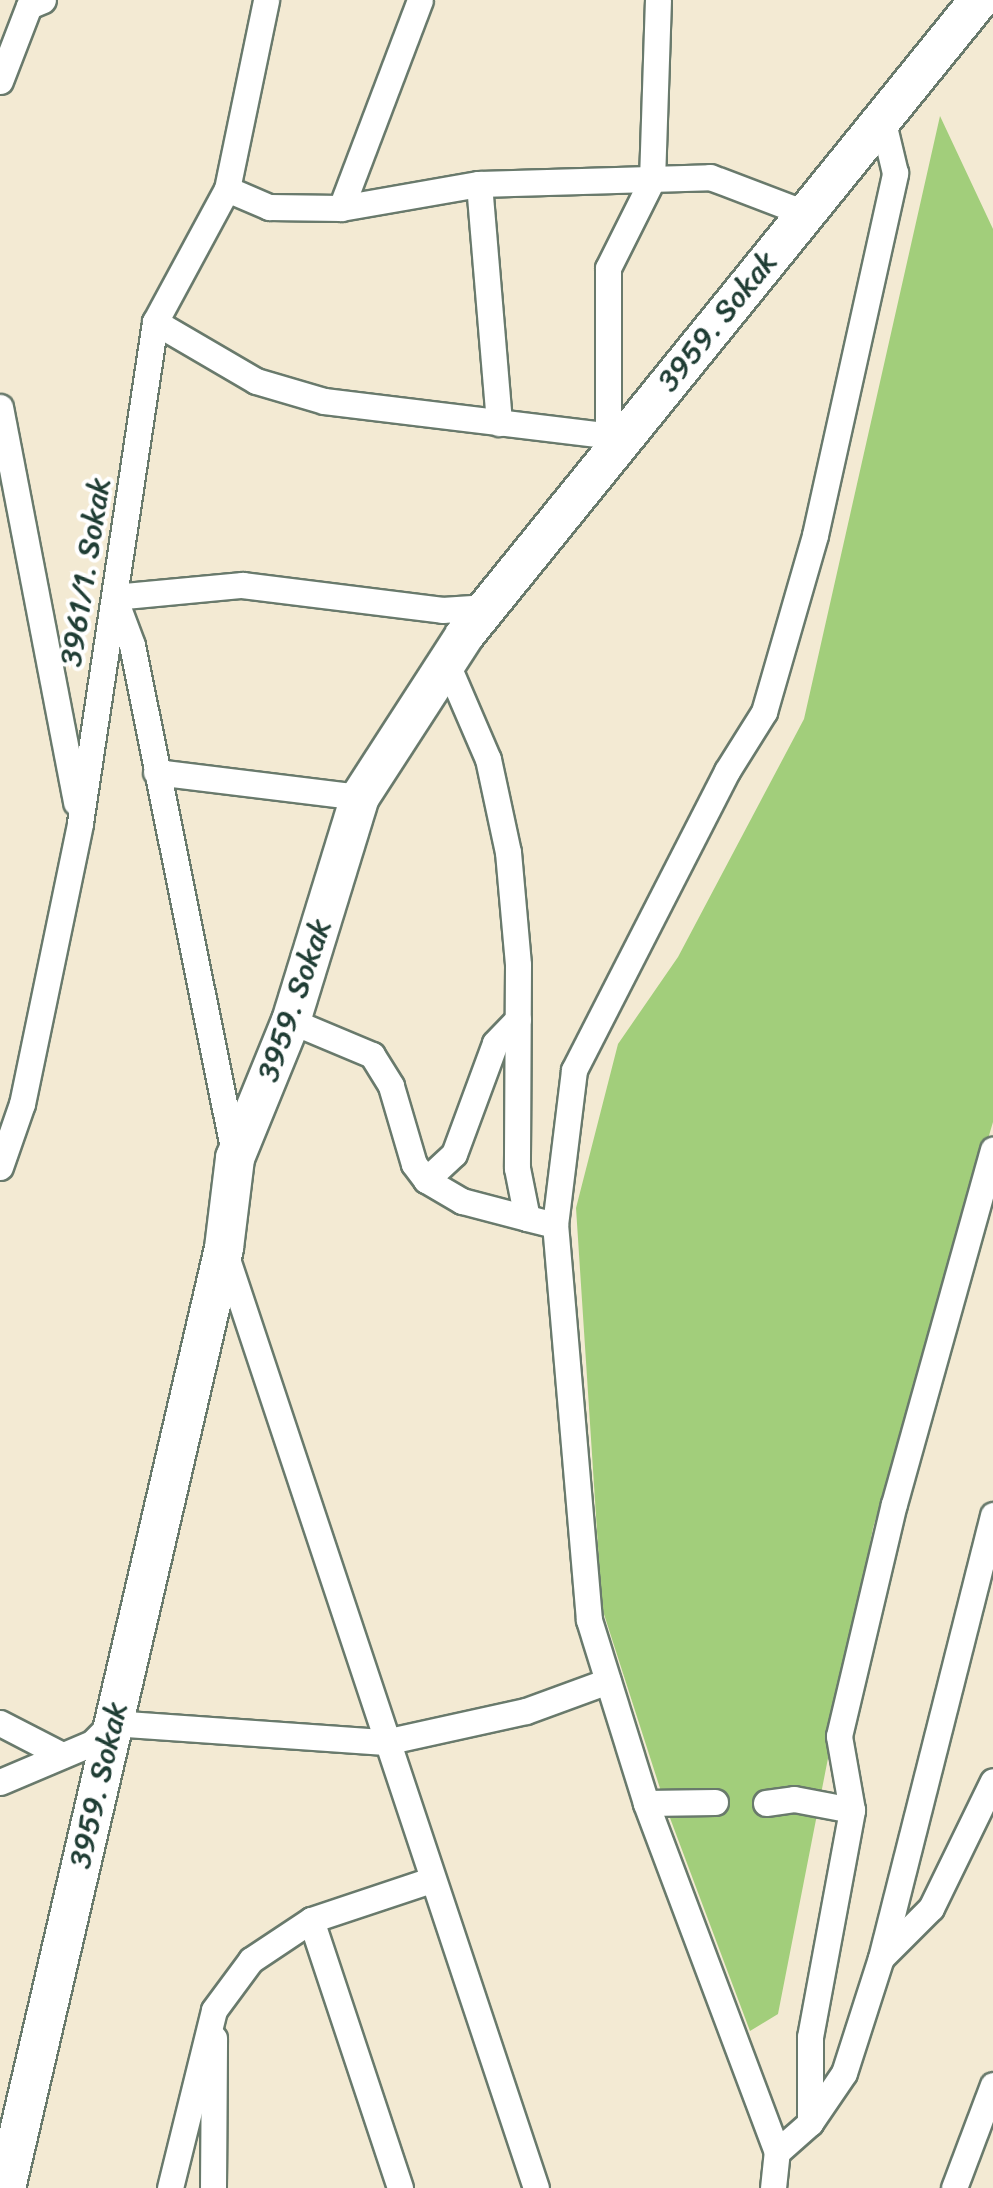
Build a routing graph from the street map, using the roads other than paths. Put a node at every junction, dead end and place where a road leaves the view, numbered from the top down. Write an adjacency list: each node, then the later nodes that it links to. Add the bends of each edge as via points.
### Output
1 (43, 0): 6 (street, via 29,6)
2 (266, 0): 10 (street, 3961/1. Sokak)
3 (420, 0): 11 (street)
4 (658, 0): 8 (street)
5 (978, 0): 7 (street, 3959. Sokak)
6 (0, 81)
7 (882, 118): 12 (street, 3959. Sokak); 30 (street, via 895,174 815,535 764,712 727,771 574,1070)
8 (652, 180): 9 (street); 12 (street, via 710,177); 16 (street, via 608,268)
9 (479, 184): 11 (street); 15 (street)
10 (227, 189): 11 (street, via 269,207); 13 (street, 3961/1. Sokak)
11 (341, 208)
12 (805, 213): 16 (street, 3959. Sokak)
13 (156, 322): 15 (street, via 256,381 324,402); 17 (street, 3961/1. Sokak)
14 (0, 407): 22 (street)
15 (499, 424): 16 (street)
16 (615, 437): 18 (street, 3959. Sokak)
17 (114, 597): 18 (street, via 242,585 442,610); 20 (street, via 132,644); 22 (street, 3961/1. Sokak)
18 (487, 608): 19 (street, 3959. Sokak)
19 (446, 664): 21 (street, 3959. Sokak); 23 (street, via 488,759 508,852)
20 (156, 772): 21 (street); 26 (street)
21 (360, 797): 24 (street, 3959. Sokak)
22 (80, 823): 27 (street, 3961/1. Sokak, via 22,1104)
23 (518, 1019): 28 (street, via 495,1044 454,1154); 29 (street, via 517,1168)
24 (291, 1021): 26 (street, 3959. Sokak); 28 (street, via 372,1054)
25 (993, 1150): 43 (street, via 894,1504 838,1736)
26 (235, 1158): 31 (street, 3959. Sokak)
27 (0, 1167)
28 (426, 1180): 29 (street, via 462,1200)
29 (527, 1218): 30 (street)
30 (555, 1225): 33 (street, via 590,1620)
31 (224, 1248): 35 (street, 3959. Sokak); 36 (street)
32 (993, 1514): 46 (street)
33 (608, 1681): 36 (street, via 526,1712); 41 (street)
34 (0, 1723): 37 (street)
35 (112, 1723): 36 (street); 37 (street, via 92,1742); 51 (street, 3959. Sokak)
36 (385, 1742): 44 (street)
37 (62, 1755): 38 (street)
38 (0, 1782)
39 (993, 1782): 46 (street, via 931,1908)
40 (715, 1802): 41 (street)
41 (646, 1803): 50 (street)
42 (766, 1803): 43 (street, via 794,1799)
43 (852, 1810): 49 (street, via 810,2037)
44 (431, 1880): 45 (street); 55 (street)
45 (311, 1920): 47 (street, via 251,1960); 54 (street)
46 (881, 1958): 49 (street, via 844,2073)
47 (214, 2010): 52 (street); 53 (street)
48 (993, 2084): 57 (street)
49 (810, 2122): 50 (street)
50 (776, 2152): 56 (street)
51 (6, 2188)
52 (170, 2188)
53 (214, 2188)
54 (400, 2188)
55 (536, 2188)
56 (773, 2188)
57 (954, 2188)

